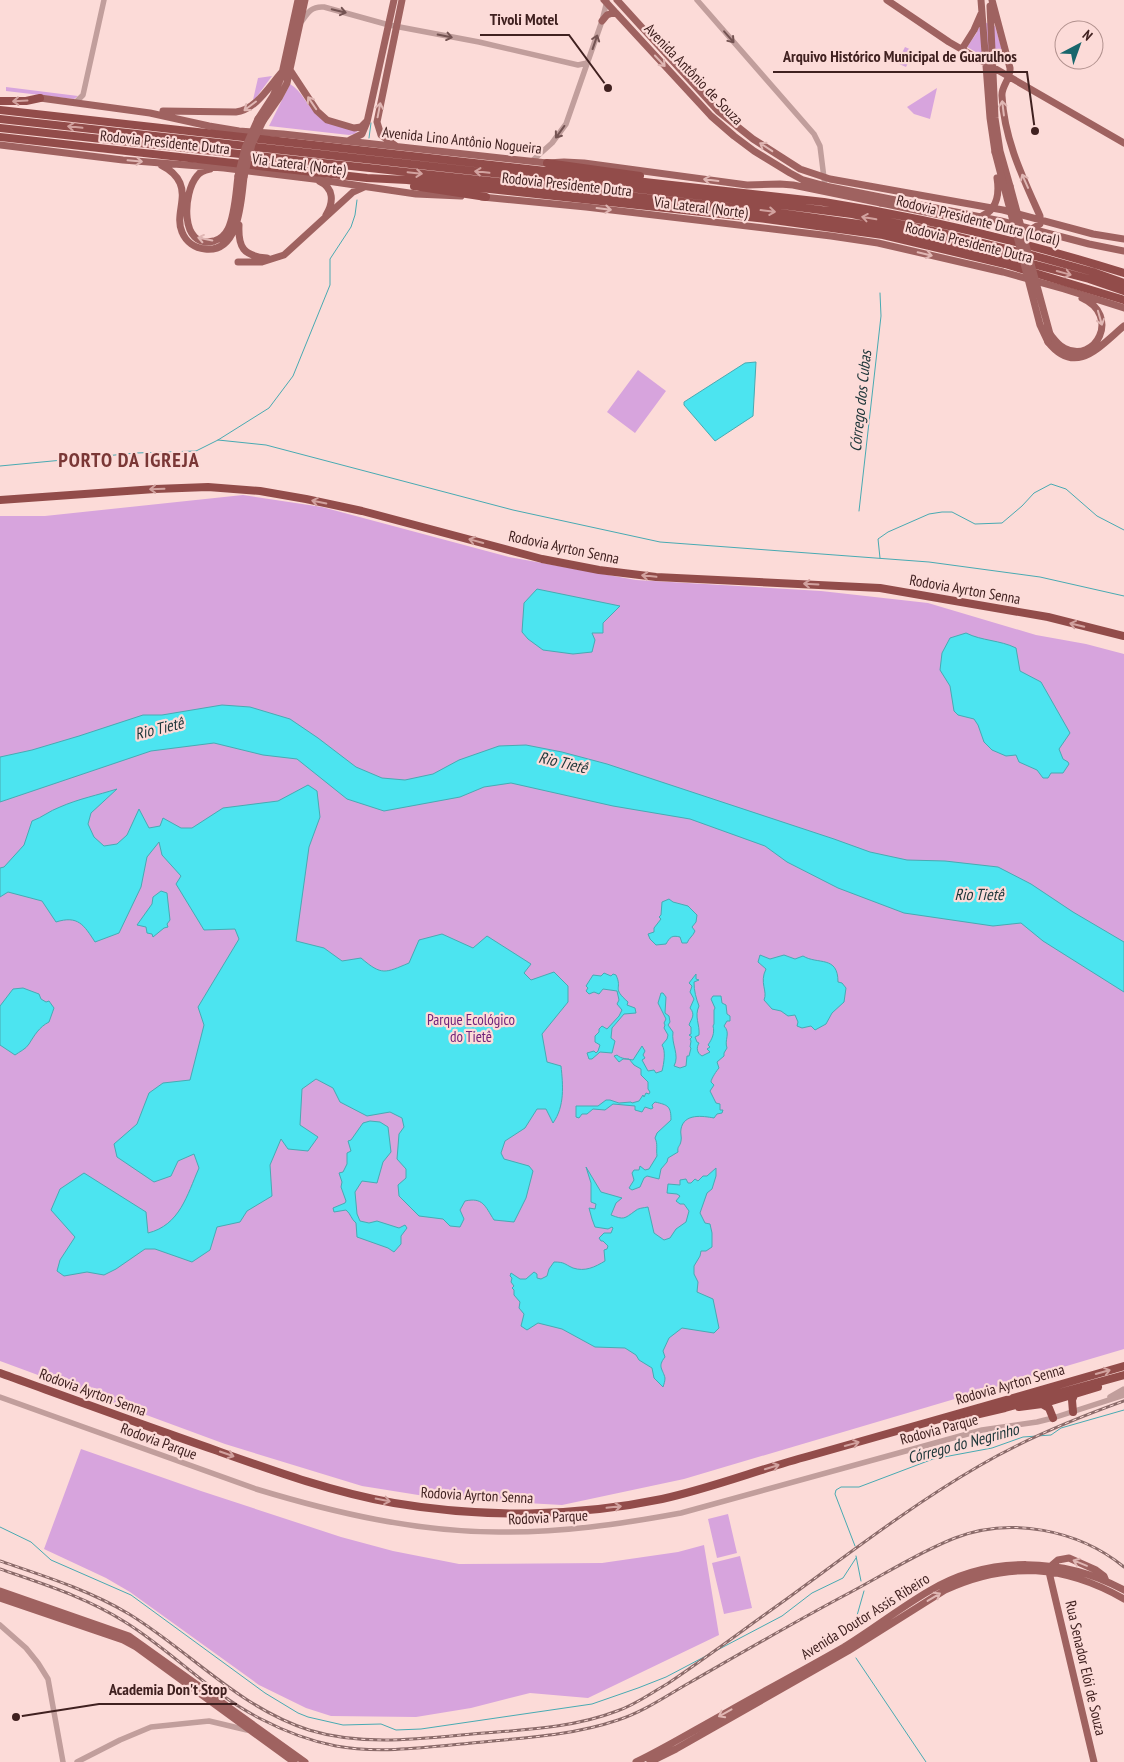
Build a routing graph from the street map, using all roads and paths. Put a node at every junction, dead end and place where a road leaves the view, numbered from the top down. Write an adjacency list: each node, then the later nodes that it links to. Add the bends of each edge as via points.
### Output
1 (104, 0): 28 (street)
2 (298, 0): 23 (main road)
3 (305, 0): 15 (main road)
4 (394, 0): 16 (main road)
5 (402, 0): 17 (main road)
6 (617, 0): 56 (main road, Avenida Antônio de Souza, one-way to 6, via 789,162 718,111)
7 (697, 0): 56 (street, one-way to 56, via 814,134 820,146)
8 (888, 0): 18 (main road)
9 (981, 0): 12 (main road)
10 (991, 0): 22 (main road); 25 (main road)
11 (606, 1): 13 (main road, Avenida Antônio de Souza); 14 (street)
12 (982, 11): 18 (main road); 20 (main road)
13 (616, 12): 14 (main road); 59 (main road, Avenida Antônio de Souza, one-way to 59, via 711,116 734,136 790,173)
14 (602, 21): 19 (street, one-way to 14)
15 (299, 25): 16 (street, one-way to 16, via 311,9 320,7); 23 (main road)
16 (389, 25): 17 (street); 26 (main road)
17 (397, 26): 21 (street, one-way to 21); 27 (main road)
18 (962, 49): 20 (main road)
19 (588, 63): 21 (street); 24 (street)
20 (986, 63): 22 (main road); 35 (main road)
21 (578, 65): 24 (street)
22 (994, 67): 25 (main road); 35 (main road)
23 (286, 70): 34 (main road, one-way to 34, via 252,106 243,111); 37 (main road, one-way to 23, via 354,128 328,120); 53 (main road, bridge, via 282,92 261,120)
24 (584, 72): 49 (street, one-way to 49, via 570,115 560,133)
25 (1010, 77): 43 (main road); 64 (main road, one-way to 25, via 1014,155 1005,120 1002,94)
26 (375, 84): 27 (main road); 37 (main road)
27 (384, 85): 46 (main road, one-way to 27, via 383,138 377,127)
28 (83, 95): 31 (street); 32 (street)
29 (40, 98): 30 (highway, one-way to 30); 31 (main road, Avenida Lino Antônio Nogueira)
30 (0, 101)
31 (76, 102): 32 (main road, Avenida Lino Antônio Nogueira)
32 (86, 104): 34 (main road, Avenida Lino Antônio Nogueira)
33 (0, 110): 39 (highway, Rodovia Presidente Dutra)
34 (150, 112): 40 (main road, Avenida Lino Antônio Nogueira)
35 (993, 118): 47 (main road); 73 (main road, one-way to 35, bridge, via 1094,305 1102,319 1097,341 1077,351 1063,347 1050,334)
36 (0, 119): 72 (highway, Rodovia Presidente Dutra, one-way to 36, via 1002,248 852,214)
37 (367, 122): 42 (main road, via 362,134)
38 (0, 128): 44 (highway, Rodovia Presidente Dutra)
39 (178, 130): 40 (highway); 58 (highway, Rodovia Presidente Dutra)
40 (239, 131): 42 (main road, Avenida Lino Antônio Nogueira)
41 (0, 135): 44 (highway, via 136,146); 55 (highway, Rodovia Presidente Dutra)
42 (346, 141): 46 (main road, Avenida Lino Antônio Nogueira)
43 (1124, 143)
44 (154, 144): 48 (highway, Rodovia Presidente Dutra)
45 (0, 145): 50 (main road, Via Lateral (Norte), one-way to 50)
46 (399, 147): 49 (main road, Avenida Lino Antônio Nogueira)
47 (995, 152): 51 (main road, Avenida Lino Antônio Nogueira, one-way to 51, bridge, via 999,194 993,208 982,217 965,220 793,185 747,185 584,163); 77 (main road, bridge, via 1040,325 1048,342 1054,350 1066,356 1083,357 1098,350)
48 (264, 156): 57 (highway); 74 (highway, Rodovia Presidente Dutra, one-way to 74, via 766,211 880,227 1090,279)
49 (532, 161): 51 (main road, Avenida Lino Antônio Nogueira)
50 (156, 163): 52 (main road, Via Lateral (Norte)); 63 (main road, via 173,173 181,184 181,230 193,246 211,249 224,245 233,234)
51 (547, 163): 58 (highway, via 647,177)
52 (224, 168): 53 (main road, one-way to 52, via 231,222 225,234 212,241 198,239 191,232 187,219 192,184 200,172); 54 (main road, Via Lateral (Norte))
53 (241, 176): 63 (main road)
54 (314, 178): 60 (main road, Via Lateral (Norte)); 65 (main road, via 323,182 331,193 331,206)
55 (367, 178): 57 (highway, Rodovia Presidente Dutra); 61 (highway)
56 (824, 178): 59 (street); 64 (main road, Avenida Antônio de Souza)
57 (406, 180): 75 (highway, Rodovia Presidente Dutra, via 883,235 1004,264)
58 (655, 183): 62 (highway, Rodovia Presidente Dutra)
59 (825, 186): 66 (main road, Avenida Antônio de Souza)
60 (377, 187): 61 (main road, Via Lateral (Norte), via 416,194); 65 (main road, via 358,188)
61 (486, 197): 73 (main road, Via Lateral (Norte), one-way to 73, via 832,236 886,245)
62 (824, 202): 71 (highway, Rodovia Presidente Dutra (Local), via 957,227 1033,245)
63 (239, 213): 69 (main road, via 239,240)
64 (1041, 220): 66 (main road, via 1038,227); 67 (main road, Avenida Antônio de Souza)
65 (322, 221): 70 (main road, via 284,255)
66 (1032, 229): 68 (main road, Avenida Antônio de Souza)
67 (1124, 239)
68 (1124, 251)
69 (246, 252): 70 (main road); 70 (main road, via 238,262)
70 (274, 259)
71 (1124, 273)
72 (1124, 283)
73 (1064, 289): 76 (main road, Via Lateral (Norte))
74 (1124, 291)
75 (1124, 300)
76 (1124, 308)
77 (1124, 326)
78 (0, 500): 79 (highway, Rodovia Ayrton Senna, one-way to 78, via 1048,617 880,588 598,570 362,511 260,491 154,489)
79 (1124, 636)
80 (1124, 1366): 93 (highway, Rodovia Ayrton Senna, one-way to 80)
81 (0, 1373): 93 (highway, Rodovia Ayrton Senna, one-way to 93, via 297,1479 348,1494 450,1510 563,1511 628,1505 706,1488)
82 (1124, 1375): 90 (highway, Rodovia Ayrton Senna)
83 (1124, 1380): 85 (highway)
84 (1124, 1389): 88 (street, Rodovia Parque)
85 (1076, 1394): 89 (highway); 91 (highway, via 1072,1400)
86 (1124, 1395): 88 (street, Rodovia Parque)
87 (0, 1397): 92 (street, Rodovia Parque, via 294,1500 387,1521 499,1532 574,1529 681,1513 982,1430)
88 (1102, 1402): 91 (street, Rodovia Parque)
89 (1042, 1404): 90 (highway); 92 (highway, via 1049,1408)
90 (1005, 1408): 93 (highway, Rodovia Ayrton Senna)
91 (1073, 1412): 92 (street, Rodovia Parque)
92 (1053, 1418)
93 (904, 1430)
94 (1052, 1572): 95 (main road, Avenida Doutor Assis Ribeiro); 95 (main road, one-way to 94, via 1102,1573 1069,1558 1058,1560); 96 (main road, Avenida Doutor Assis Ribeiro); 107 (main road, Avenida Doutor Assis Ribeiro, one-way to 107, via 1017,1564 998,1566 964,1574 941,1584 838,1650); 108 (main road, Avenida Doutor Assis Ribeiro, one-way to 94, via 848,1651 945,1590 999,1572); 109 (main road, Rua Senador Elói de Souza, via 1064,1638)
95 (1106, 1581): 96 (main road); 97 (main road, Avenida Doutor Assis Ribeiro)
96 (1097, 1585): 100 (main road, Avenida Doutor Assis Ribeiro)
97 (1124, 1590)
98 (0, 1591): 106 (main road, via 129,1636)
99 (0, 1598): 102 (main road, via 123,1640)
100 (1124, 1599)
101 (0, 1625): 103 (street, via 26,1648 48,1678)
102 (252, 1731): 104 (street, via 209,1721 151,1727); 105 (main road)
103 (63, 1762)
104 (77, 1762)
105 (294, 1762)
106 (305, 1762)
107 (636, 1762)
108 (650, 1762)
109 (1094, 1762)

